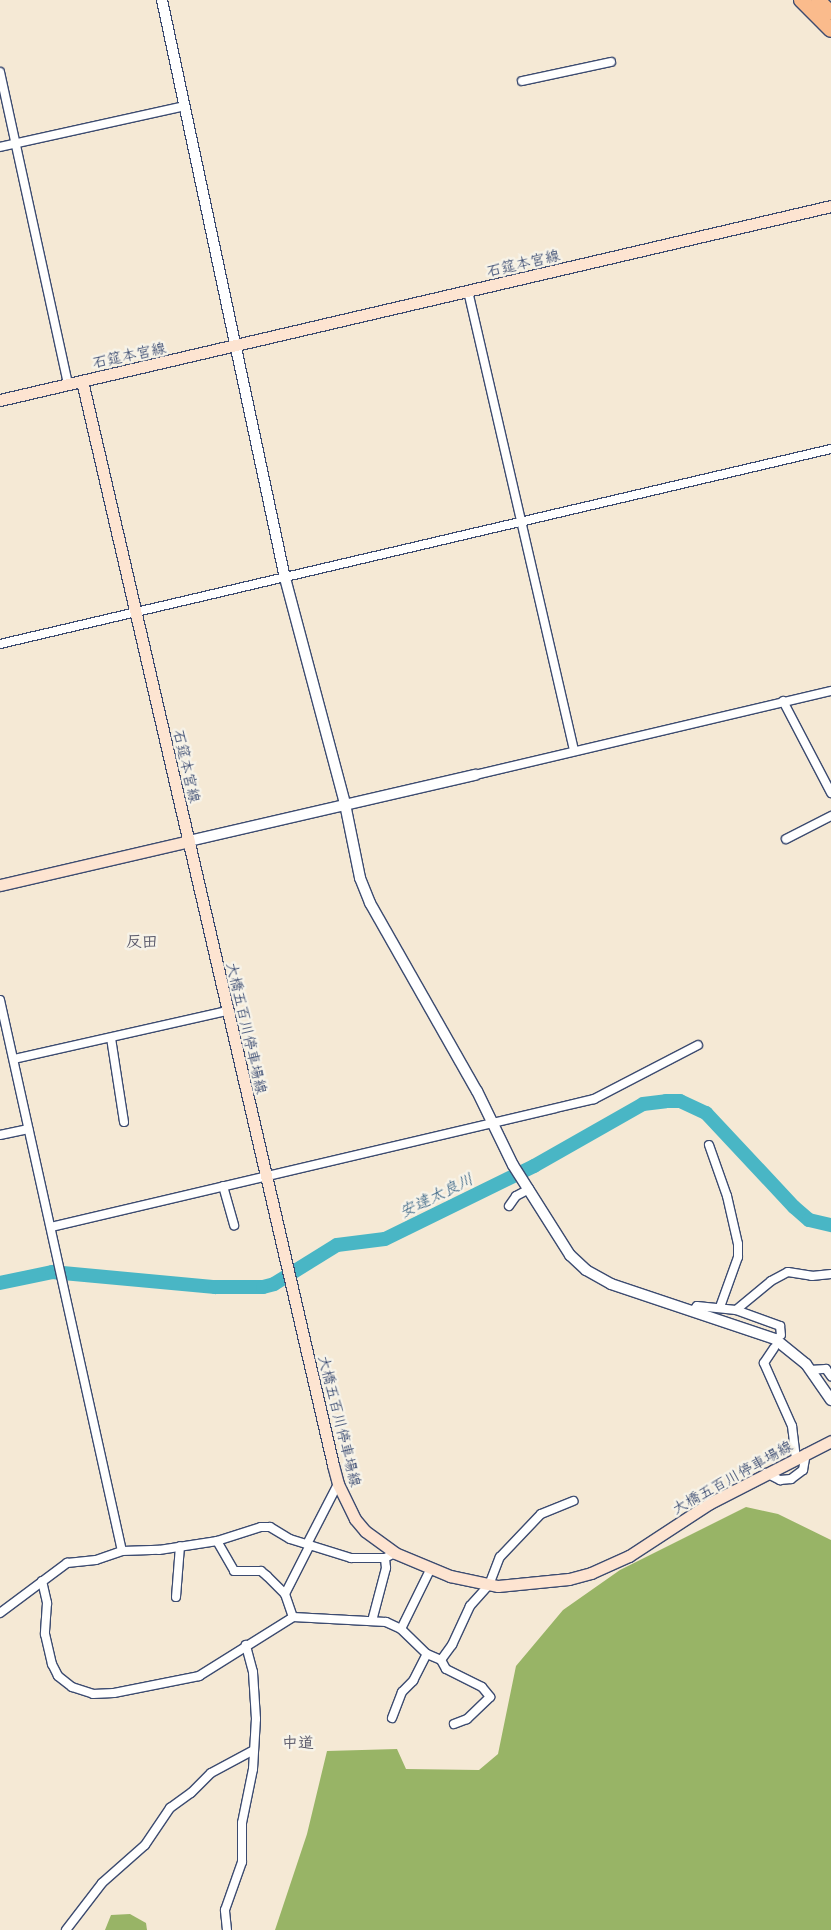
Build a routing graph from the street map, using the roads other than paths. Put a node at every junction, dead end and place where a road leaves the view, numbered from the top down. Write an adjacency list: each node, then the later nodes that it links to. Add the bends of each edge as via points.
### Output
1 (162, 0): 9 (street)
2 (801, 0): 5 (highway)
3 (818, 0): 4 (highway)
4 (831, 13)
5 (831, 30)
6 (610, 62): 8 (street)
7 (0, 72): 10 (street)
8 (522, 81)
9 (185, 106): 10 (street); 14 (street)
10 (16, 144): 11 (street); 16 (street)
11 (0, 147)
12 (830, 207): 13 (main road, 石筵本宮線)
13 (468, 291): 14 (main road, 石筵本宮線); 19 (street)
14 (236, 347): 15 (main road, 石筵本宮線); 20 (street)
15 (82, 381): 16 (main road); 21 (main road, 石筵本宮線)
16 (68, 384): 17 (main road)
17 (0, 400)
18 (831, 449): 19 (street)
19 (521, 521): 20 (street); 25 (street)
20 (285, 578): 21 (street); 28 (street)
21 (136, 612): 22 (street); 31 (main road, 石筵本宮線)
22 (0, 644)
23 (831, 691): 24 (street)
24 (783, 702): 25 (street); 27 (street)
25 (574, 751): 26 (street)
26 (475, 775): 28 (street)
27 (831, 793)
28 (345, 804): 31 (street); 39 (street, via 360,878 370,903)
29 (831, 816): 30 (street)
30 (786, 838)
31 (189, 841): 32 (main road); 34 (main road, 大橋五百川停車場線)
32 (0, 886)
33 (0, 1000): 37 (street)
34 (227, 1011): 35 (street); 43 (main road, 大橋五百川停車場線)
35 (111, 1038): 37 (street); 38 (street)
36 (698, 1045): 39 (street, via 594,1099)
37 (14, 1060): 40 (street)
38 (124, 1122)
39 (493, 1122): 43 (street); 45 (street)
40 (28, 1129): 41 (street); 48 (street)
41 (0, 1135)
42 (709, 1144): 50 (street, via 727,1196 738,1244 738,1257)
43 (266, 1175): 44 (street); 61 (main road, 大橋五百川停車場線)
44 (223, 1186): 47 (street); 48 (street)
45 (527, 1187): 46 (street); 52 (street, via 560,1243 586,1270 612,1284)
46 (509, 1206)
47 (234, 1225)
48 (51, 1227): 66 (street)
49 (831, 1274): 51 (street, via 812,1276 788,1272)
50 (720, 1307): 51 (street); 52 (street, via 698,1306)
51 (736, 1310): 53 (street, via 780,1326)
52 (693, 1312): 55 (street, via 764,1333 789,1348)
53 (781, 1335)
54 (774, 1348): 59 (street, via 764,1363)
55 (810, 1370): 56 (street, via 826,1369); 57 (street)
56 (831, 1376)
57 (831, 1400)
58 (831, 1441): 59 (main road, 大橋五百川停車場線)
59 (801, 1455): 60 (main road, 大橋五百川停車場線); 60 (street, via 804,1470 791,1479 780,1480)
60 (766, 1473): 70 (main road, 大橋五百川停車場線, via 710,1503 629,1556 591,1573 569,1579)
61 (338, 1484): 64 (street); 67 (main road, 大橋五百川停車場線, via 359,1525)
62 (573, 1501): 70 (street, via 556,1505 537,1518 495,1564)
63 (217, 1541): 64 (street, via 270,1527 290,1539); 65 (street); 71 (street, via 234,1570 260,1571)
64 (309, 1545): 67 (street, via 351,1558); 71 (street)
65 (180, 1546): 66 (street); 72 (street)
66 (122, 1551): 69 (street, via 96,1560 67,1563)
67 (390, 1556): 68 (main road, 大橋五百川停車場線); 75 (street)
68 (430, 1570): 70 (main road, 大橋五百川停車場線); 76 (street)
69 (42, 1581): 73 (street); 77 (street, via 47,1603 45,1634 52,1664 58,1676 83,1691 114,1693 199,1676)
70 (489, 1585): 79 (street, via 470,1606 452,1645)
71 (285, 1594): 74 (street)
72 (176, 1596)
73 (0, 1613)
74 (293, 1618): 75 (street); 77 (street)
75 (372, 1621): 76 (street)
76 (401, 1629): 78 (street)
77 (246, 1646): 82 (street, via 256,1719)
78 (427, 1654): 79 (street); 80 (street, via 413,1681 402,1692)
79 (441, 1660): 81 (street, via 446,1669 482,1687 490,1697 467,1720)
80 (392, 1718)
81 (454, 1724)
82 (252, 1751): 83 (street, via 211,1773 191,1794 170,1808 145,1845 102,1883); 84 (street, via 254,1769 242,1824 242,1862 227,1902)
83 (66, 1930)
84 (227, 1930)

